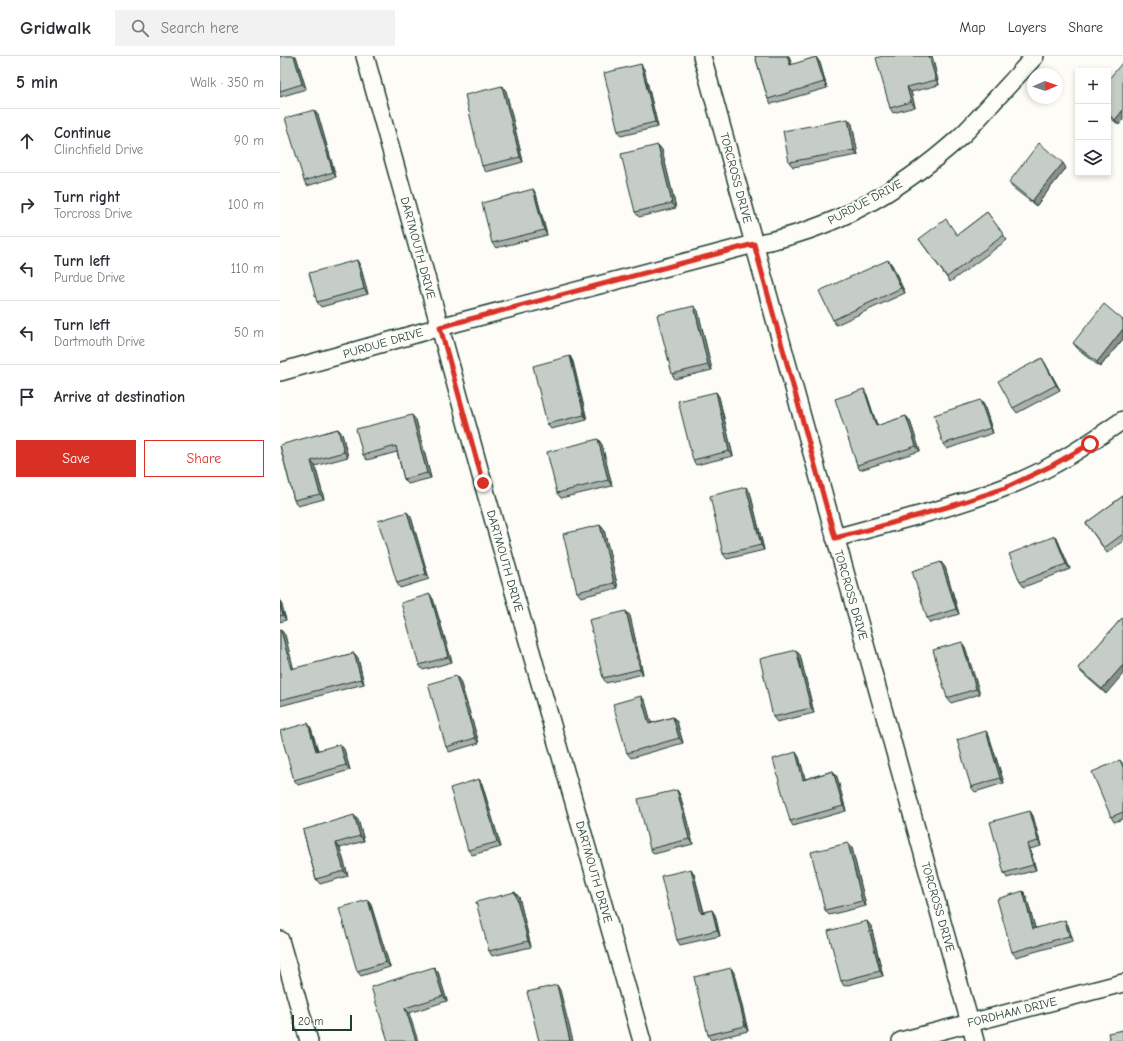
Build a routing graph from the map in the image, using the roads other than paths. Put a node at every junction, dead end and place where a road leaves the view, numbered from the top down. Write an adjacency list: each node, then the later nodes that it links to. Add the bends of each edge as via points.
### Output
1 (365, 56): 5 (street, DARTMOUTH DRIVE)
2 (702, 56): 4 (street, TORCROSS DRIVE)
3 (1035, 56): 4 (street, PURDUE DRIVE, via 960,138 884,195 814,228)
4 (754, 244): 5 (street, PURDUE DRIVE); 8 (street, TORCROSS DRIVE)
5 (440, 327): 6 (street, PURDUE DRIVE); 13 (street, DARTMOUTH DRIVE)
6 (280, 372)
7 (1123, 420): 8 (street, via 1090,444 1005,488)
8 (835, 538): 11 (street, TORCROSS DRIVE)
9 (280, 940): 12 (street)
10 (1123, 983): 11 (street, FORDHAM DRIVE)
11 (970, 1022): 14 (street, FORDHAM DRIVE); 15 (street, TORCROSS DRIVE)
12 (309, 1041)
13 (642, 1041)
14 (901, 1041)
15 (975, 1041)

